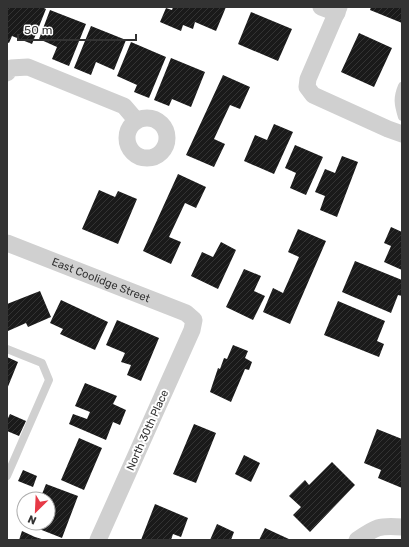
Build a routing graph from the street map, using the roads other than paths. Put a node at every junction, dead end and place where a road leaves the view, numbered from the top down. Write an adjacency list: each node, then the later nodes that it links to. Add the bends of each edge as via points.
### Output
1 (321, 7): 2 (street)
2 (338, 10): 7 (street, via 308,78 307,88 313,95)
3 (9, 70): 6 (street, via 28,67 124,106)
4 (402, 86): 5 (lane, via 398,104)
5 (402, 117)
6 (136, 120)
7 (402, 134)
8 (7, 243): 9 (street, East Coolidge Street, via 186,313)
9 (194, 320): 13 (street, North 30th Place, via 192,330)
10 (7, 349): 11 (lane, via 42,363 49,380)
11 (7, 476)
12 (402, 527): 14 (street, via 384,525 369,531)
13 (98, 540)
14 (357, 540)

